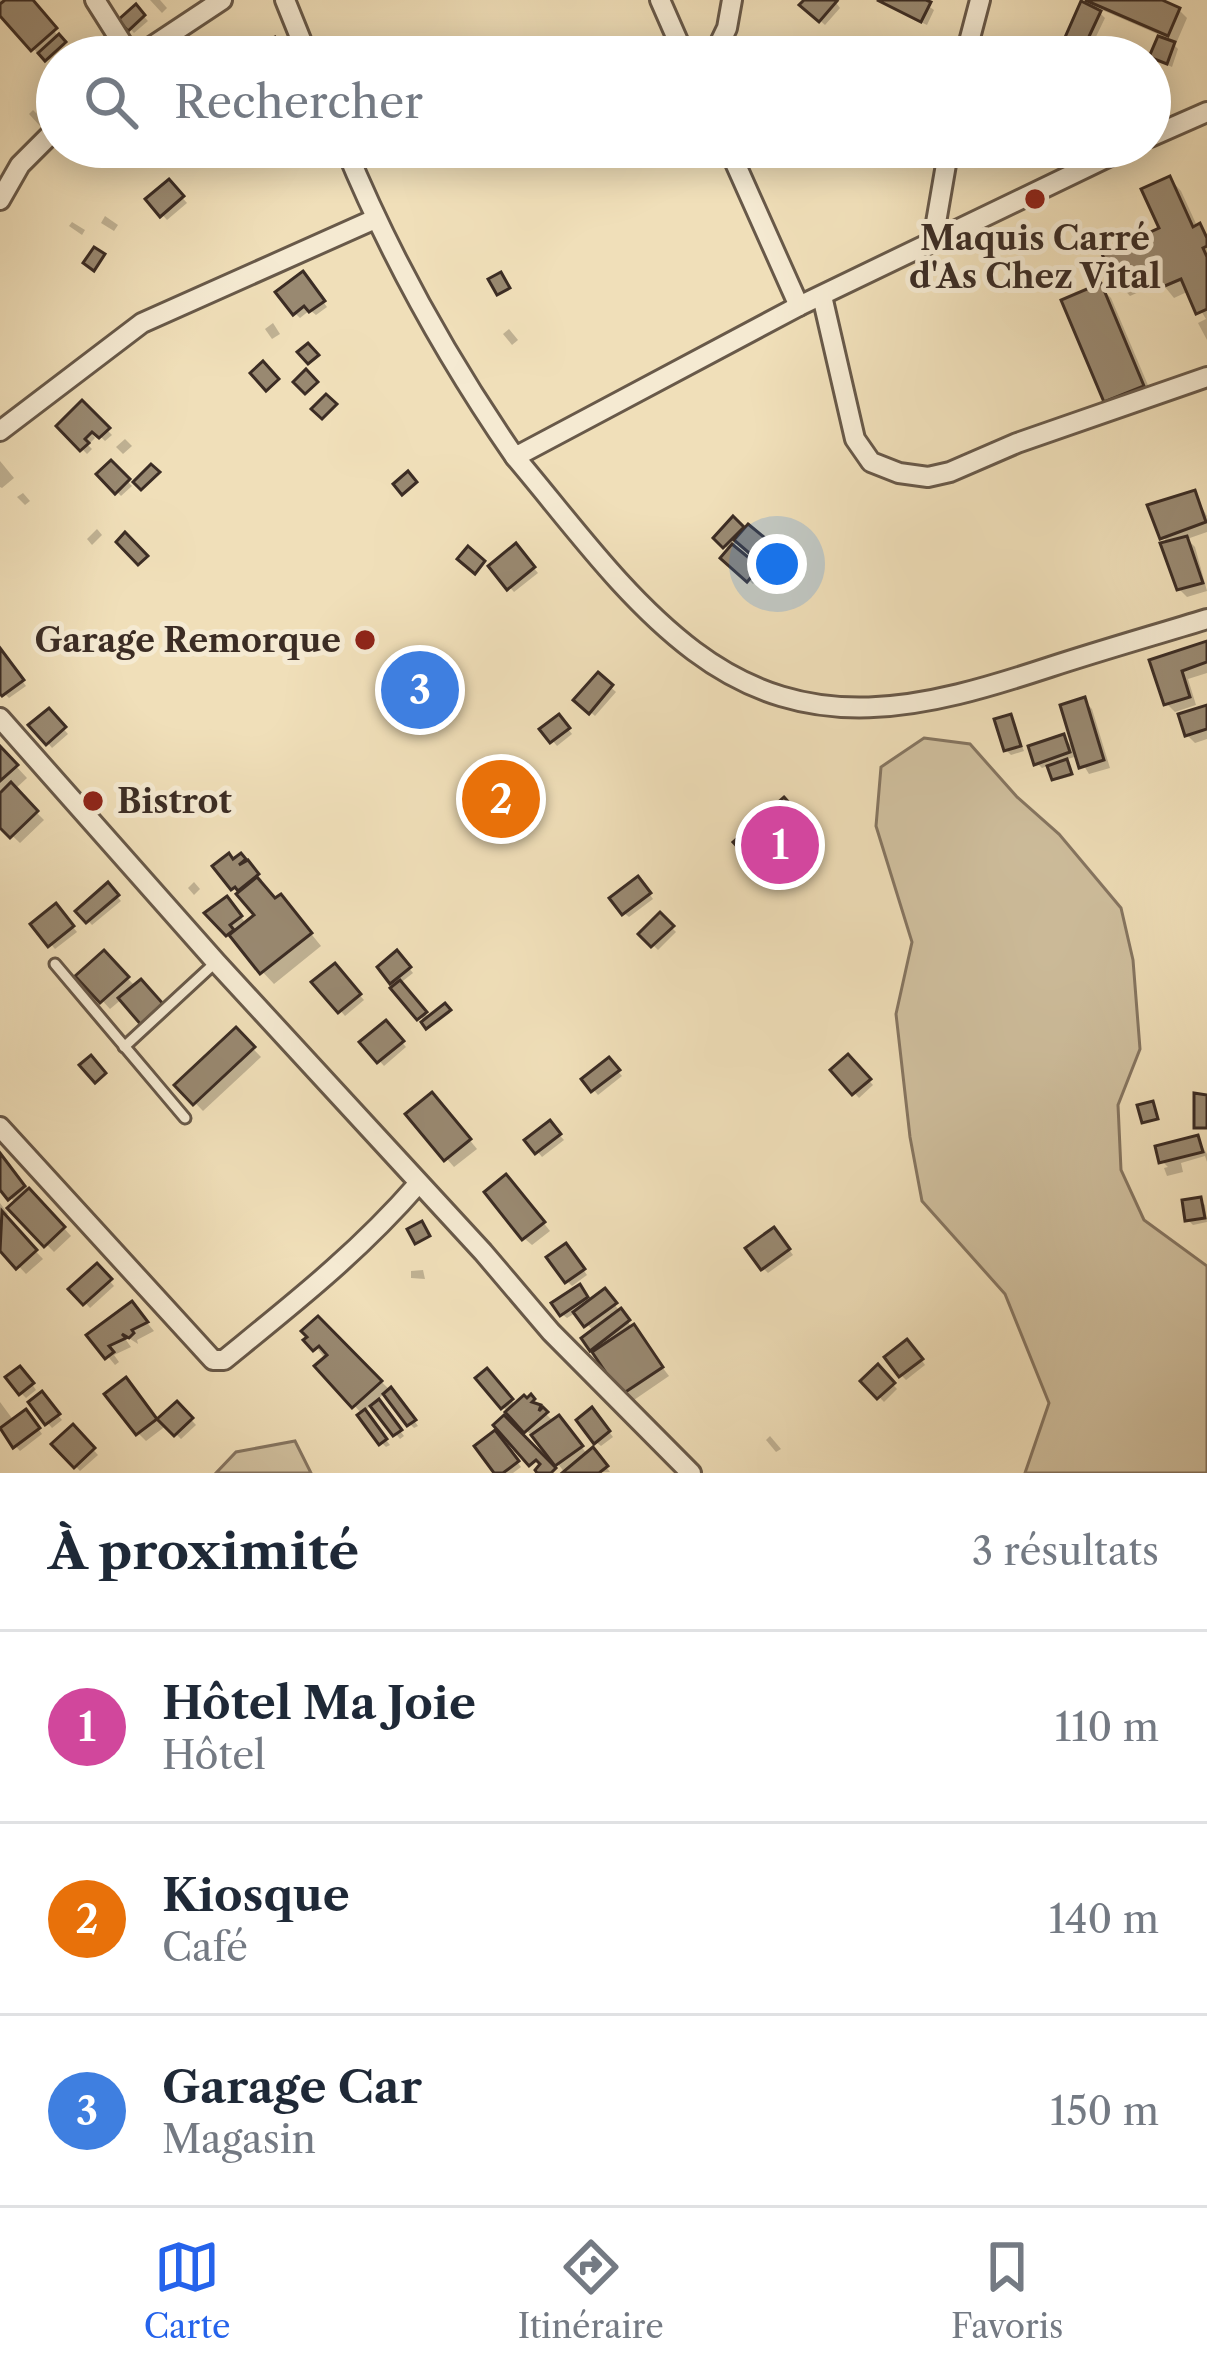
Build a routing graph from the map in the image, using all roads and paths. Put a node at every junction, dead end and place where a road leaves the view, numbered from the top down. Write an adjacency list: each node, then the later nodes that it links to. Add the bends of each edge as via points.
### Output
1 (95, 0): 7 (street)
2 (222, 0): 8 (street)
3 (285, 0): 9 (street)
4 (660, 0): 10 (street)
5 (732, 0): 11 (street)
6 (980, 0): 12 (street)
7 (120, 36)
8 (166, 36)
9 (300, 36)
10 (676, 36)
11 (723, 36)
12 (971, 36)
13 (1207, 112): 14 (street)
14 (1171, 128)
15 (36, 149): 20 (street)
16 (354, 168): 21 (street)
17 (737, 168): 24 (street)
18 (945, 168): 22 (street)
19 (1085, 168): 22 (street)
20 (0, 200)
21 (375, 219): 26 (street, via 142,323); 27 (street)
22 (933, 240): 23 (street)
23 (822, 296): 24 (street); 25 (street, via 855,439 871,462 899,473 950,472)
24 (799, 306): 27 (street)
25 (1207, 377)
26 (0, 431)
27 (515, 457): 28 (street, via 634,597 696,652 765,691 821,704 907,706)
28 (1207, 619)
29 (0, 718): 30 (street)
30 (216, 962): 32 (lane); 35 (street)
31 (55, 964): 32 (lane)
32 (124, 1047): 33 (lane)
33 (185, 1118)
34 (0, 1127): 35 (street, via 213,1360 224,1360 321,1283)
35 (418, 1184): 36 (street)
36 (692, 1473)

